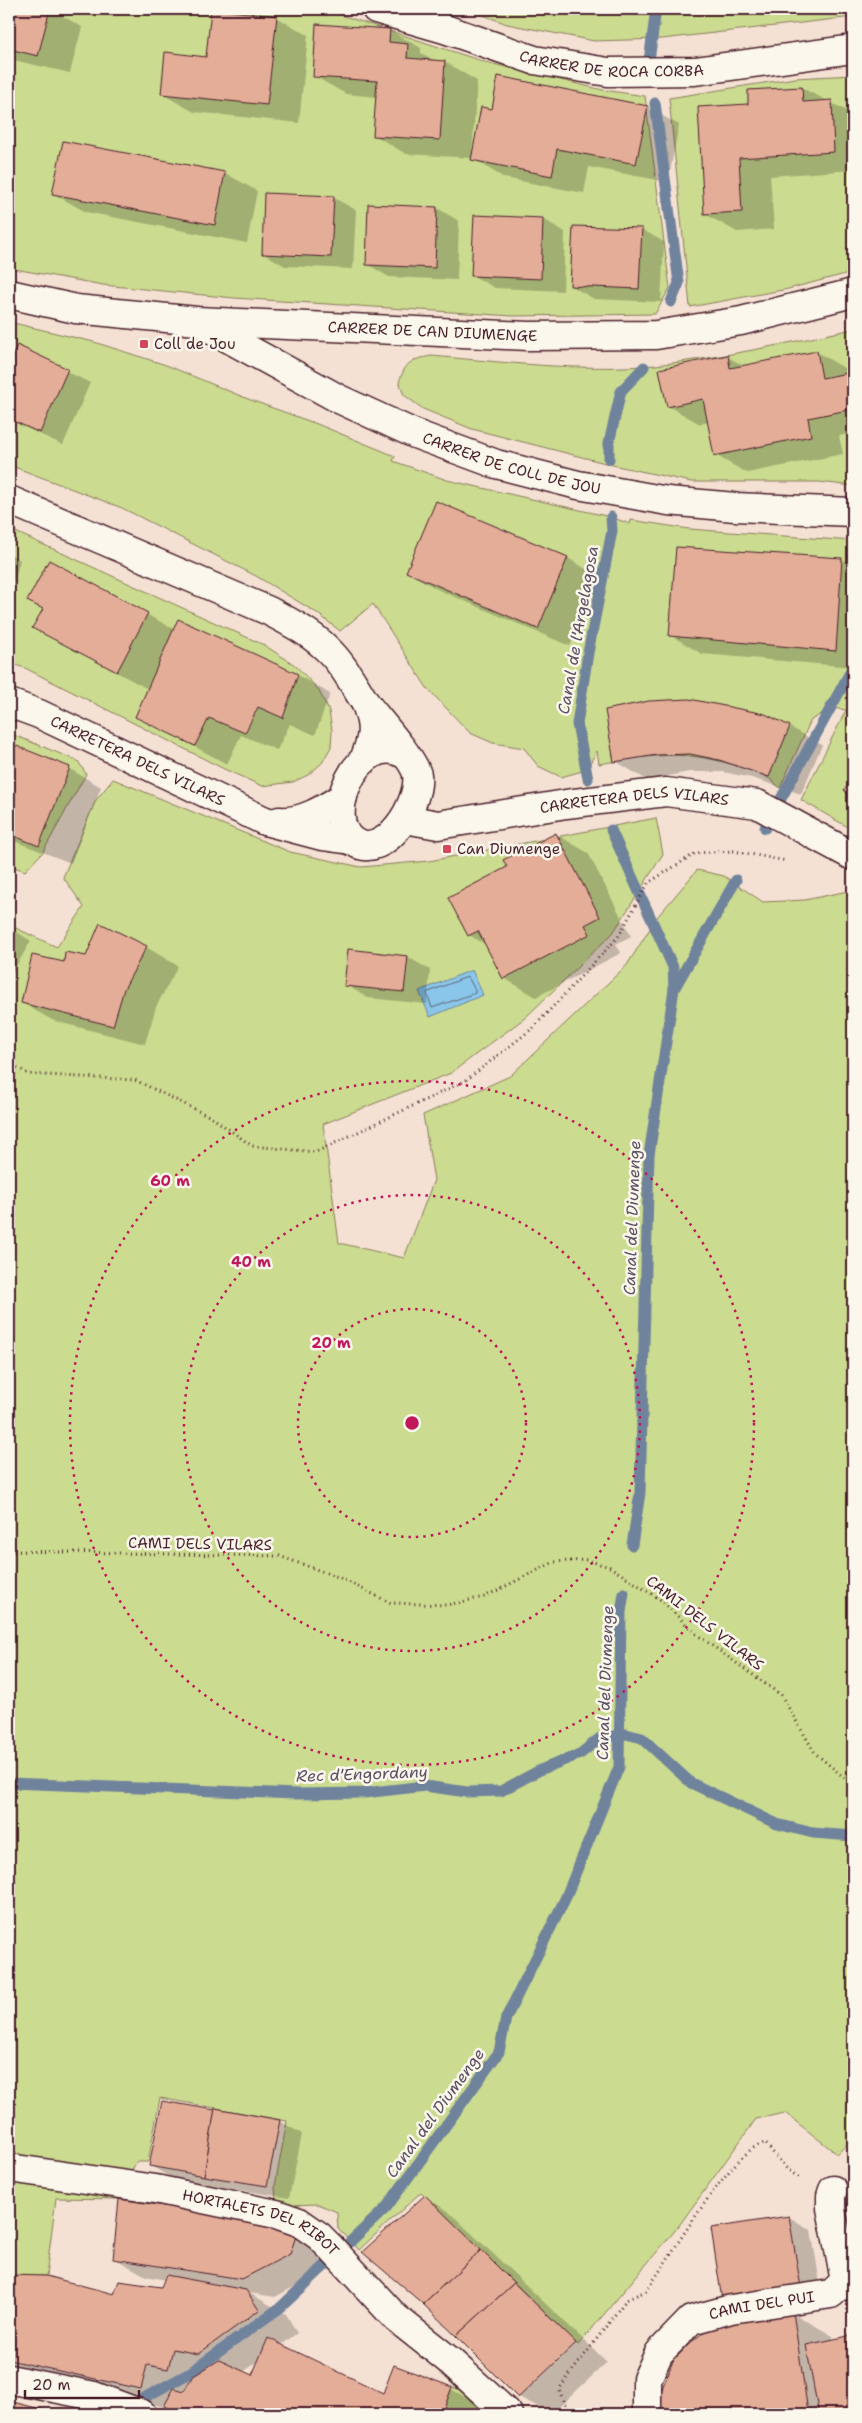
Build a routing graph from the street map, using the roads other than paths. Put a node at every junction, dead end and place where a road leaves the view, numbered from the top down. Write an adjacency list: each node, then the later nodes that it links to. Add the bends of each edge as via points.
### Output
1 (376, 9): 2 (street, CARRER DE ROCA CORBA, via 534,60 608,72 695,71)
2 (853, 49)
3 (853, 293): 5 (street, CARRER DE CAN DIUMENGE, via 741,321 656,335 528,336)
4 (9, 294): 5 (street, CARRER DE CAN DIUMENGE, via 76,309)
5 (197, 321): 7 (street, CARRER DE COLL DE JOU, via 339,399 415,434 496,464 578,486 668,501)
6 (9, 500): 9 (street, via 269,611 296,626 325,646)
7 (853, 512)
8 (9, 703): 13 (street, CARRETERA DELS VILARS)
9 (366, 704): 10 (street); 11 (street, via 373,722 372,740)
10 (404, 754): 11 (street, via 391,748 378,750); 14 (street, via 417,775 415,796)
11 (364, 760): 12 (street, via 348,782)
12 (343, 797): 13 (street, CARRETERA DELS VILARS, via 305,817 285,822); 15 (street, via 344,831)
13 (265, 820): 15 (street, CARRETERA DELS VILARS, via 322,836)
14 (405, 820): 15 (street, via 396,831 374,844 356,844); 16 (street, CARRETERA DELS VILARS, via 438,825 666,792 754,804)
15 (351, 840)
16 (853, 856)
17 (9, 2168): 21 (street, HORTALETS DEL RIBOT, via 155,2189 276,2214 299,2222 319,2236 396,2318)
18 (833, 2190): 22 (street, CAMI DEL PUI, via 831,2208 844,2281 831,2294 731,2309 691,2320 659,2353 647,2379)
19 (9, 2378): 20 (street, via 94,2396)
20 (142, 2414)
21 (508, 2414)
22 (647, 2414)

